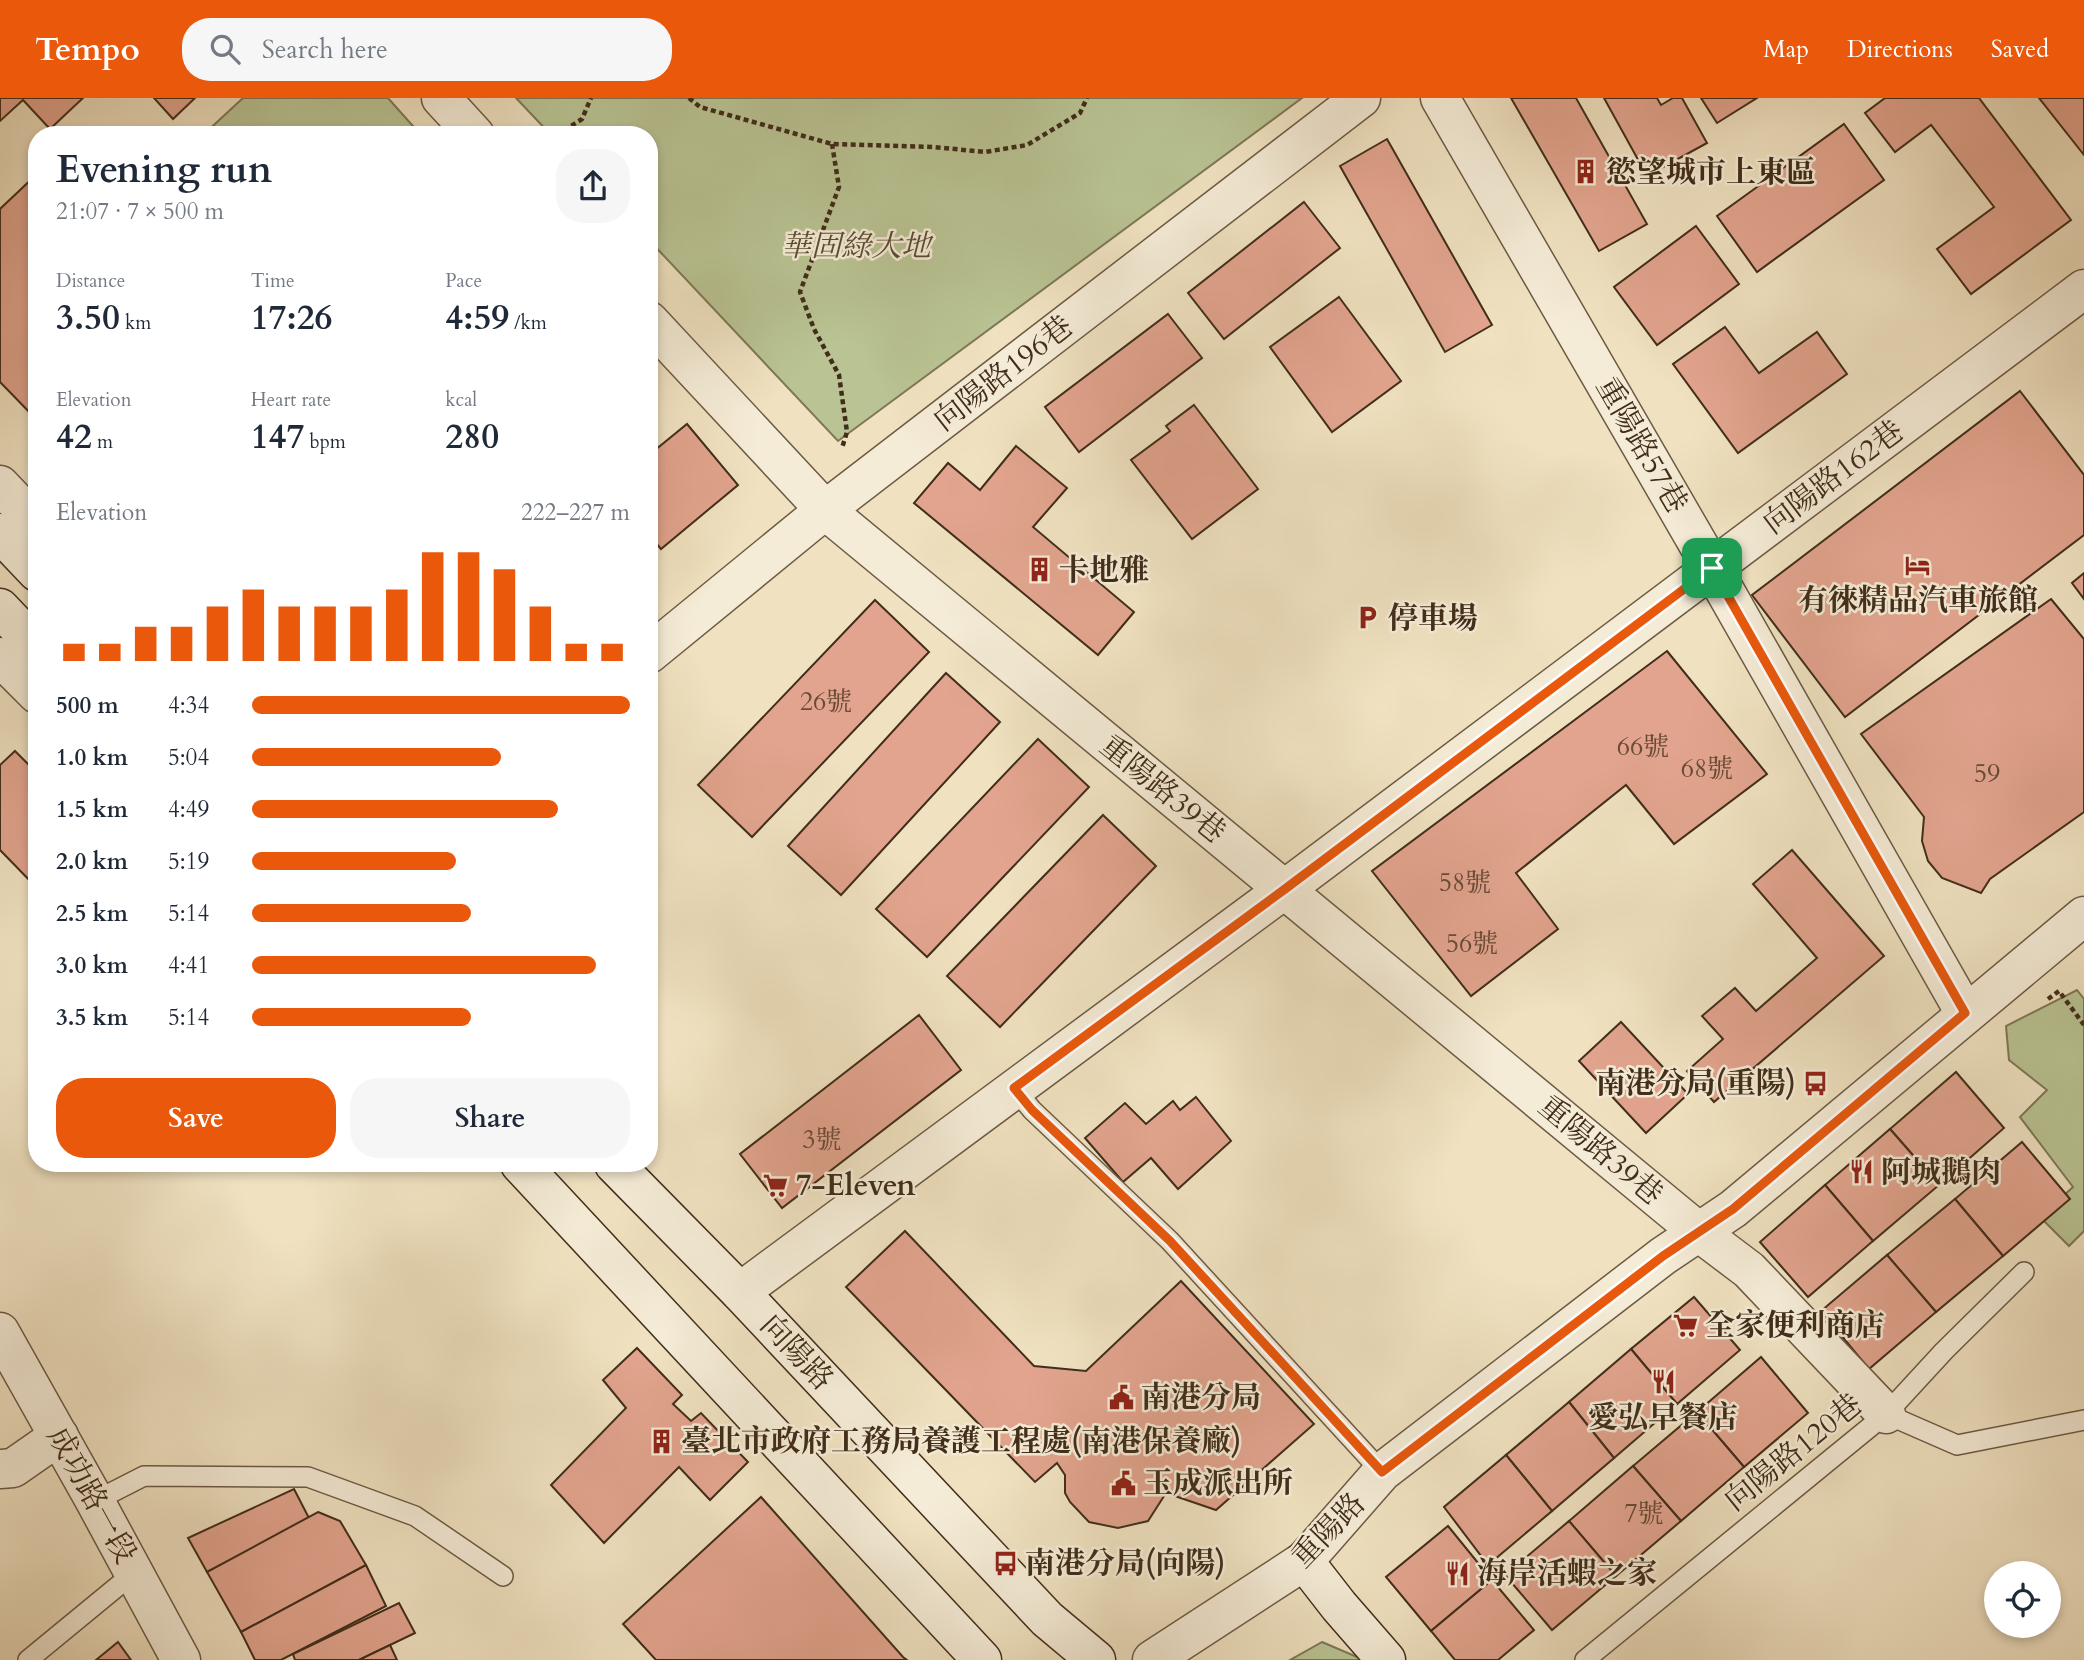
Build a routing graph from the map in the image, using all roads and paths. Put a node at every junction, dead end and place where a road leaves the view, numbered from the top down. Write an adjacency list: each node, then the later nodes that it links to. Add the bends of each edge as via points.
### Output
1 (441, 98): 7 (street)
2 (591, 98): 8 (path, via 582,119)
3 (689, 98): 9 (path, via 700,107)
4 (1087, 98): 9 (path, via 1080,113 1027,145 985,152)
5 (1361, 98): 13 (street, 向陽路196巷)
6 (1440, 98): 17 (street, 重陽路57巷)
7 (467, 126)
8 (571, 126)
9 (832, 144): 13 (path, via 839,187 800,292 839,375 847,432)
10 (2084, 289): 17 (street, 向陽路162巷)
11 (658, 331): 13 (street, 重陽路39巷)
12 (0, 485): 14 (street)
13 (825, 510): 20 (street, 向陽路196巷); 23 (street, 重陽路39巷)
14 (28, 515)
15 (0, 533): 16 (street)
16 (28, 563)
17 (1712, 568): 23 (street, 向陽路162巷); 26 (street, 重陽路57巷)
18 (0, 608): 19 (street)
19 (28, 638)
20 (658, 647)
21 (0, 657): 22 (street)
22 (28, 685)
23 (1285, 889): 28 (street, 向陽路162巷); 31 (street, 重陽路39巷)
24 (2084, 916): 26 (street, 重陽路)
25 (2038, 1005): 27 (path, via 2059,991)
26 (1965, 1013): 31 (street, 重陽路)
27 (2084, 1025)
28 (1014, 1088): 33 (street, 向陽路162巷); 39 (lane, via 1170,1241)
29 (527, 1172): 46 (street)
30 (622, 1172): 33 (street, 向陽路)
31 (1700, 1233): 35 (street, 重陽路39巷, via 1749,1270); 39 (street, 重陽路, via 1663,1256)
32 (2024, 1272): 35 (lane, 向陽路120巷)
33 (740, 1292): 47 (street, 向陽路, via 1047,1619)
34 (0, 1332): 37 (street, 成功路一段)
35 (1886, 1414): 36 (lane, via 1957,1445); 50 (lane, 向陽路120巷)
36 (2084, 1420)
37 (60, 1436): 38 (street, via 13,1468); 40 (street, 成功路一段)
38 (0, 1469)
39 (1382, 1472): 41 (street, 重陽路)
40 (95, 1500): 42 (street, 成功路一段); 43 (lane, via 144,1476 308,1477 415,1516)
41 (1304, 1561): 48 (street, 重陽路); 49 (street)
42 (135, 1572): 44 (lane); 45 (street, 成功路一段)
43 (503, 1576)
44 (29, 1660)
45 (181, 1660)
46 (982, 1660)
47 (1096, 1660)
48 (1152, 1660)
49 (1387, 1660)
50 (1585, 1660)

